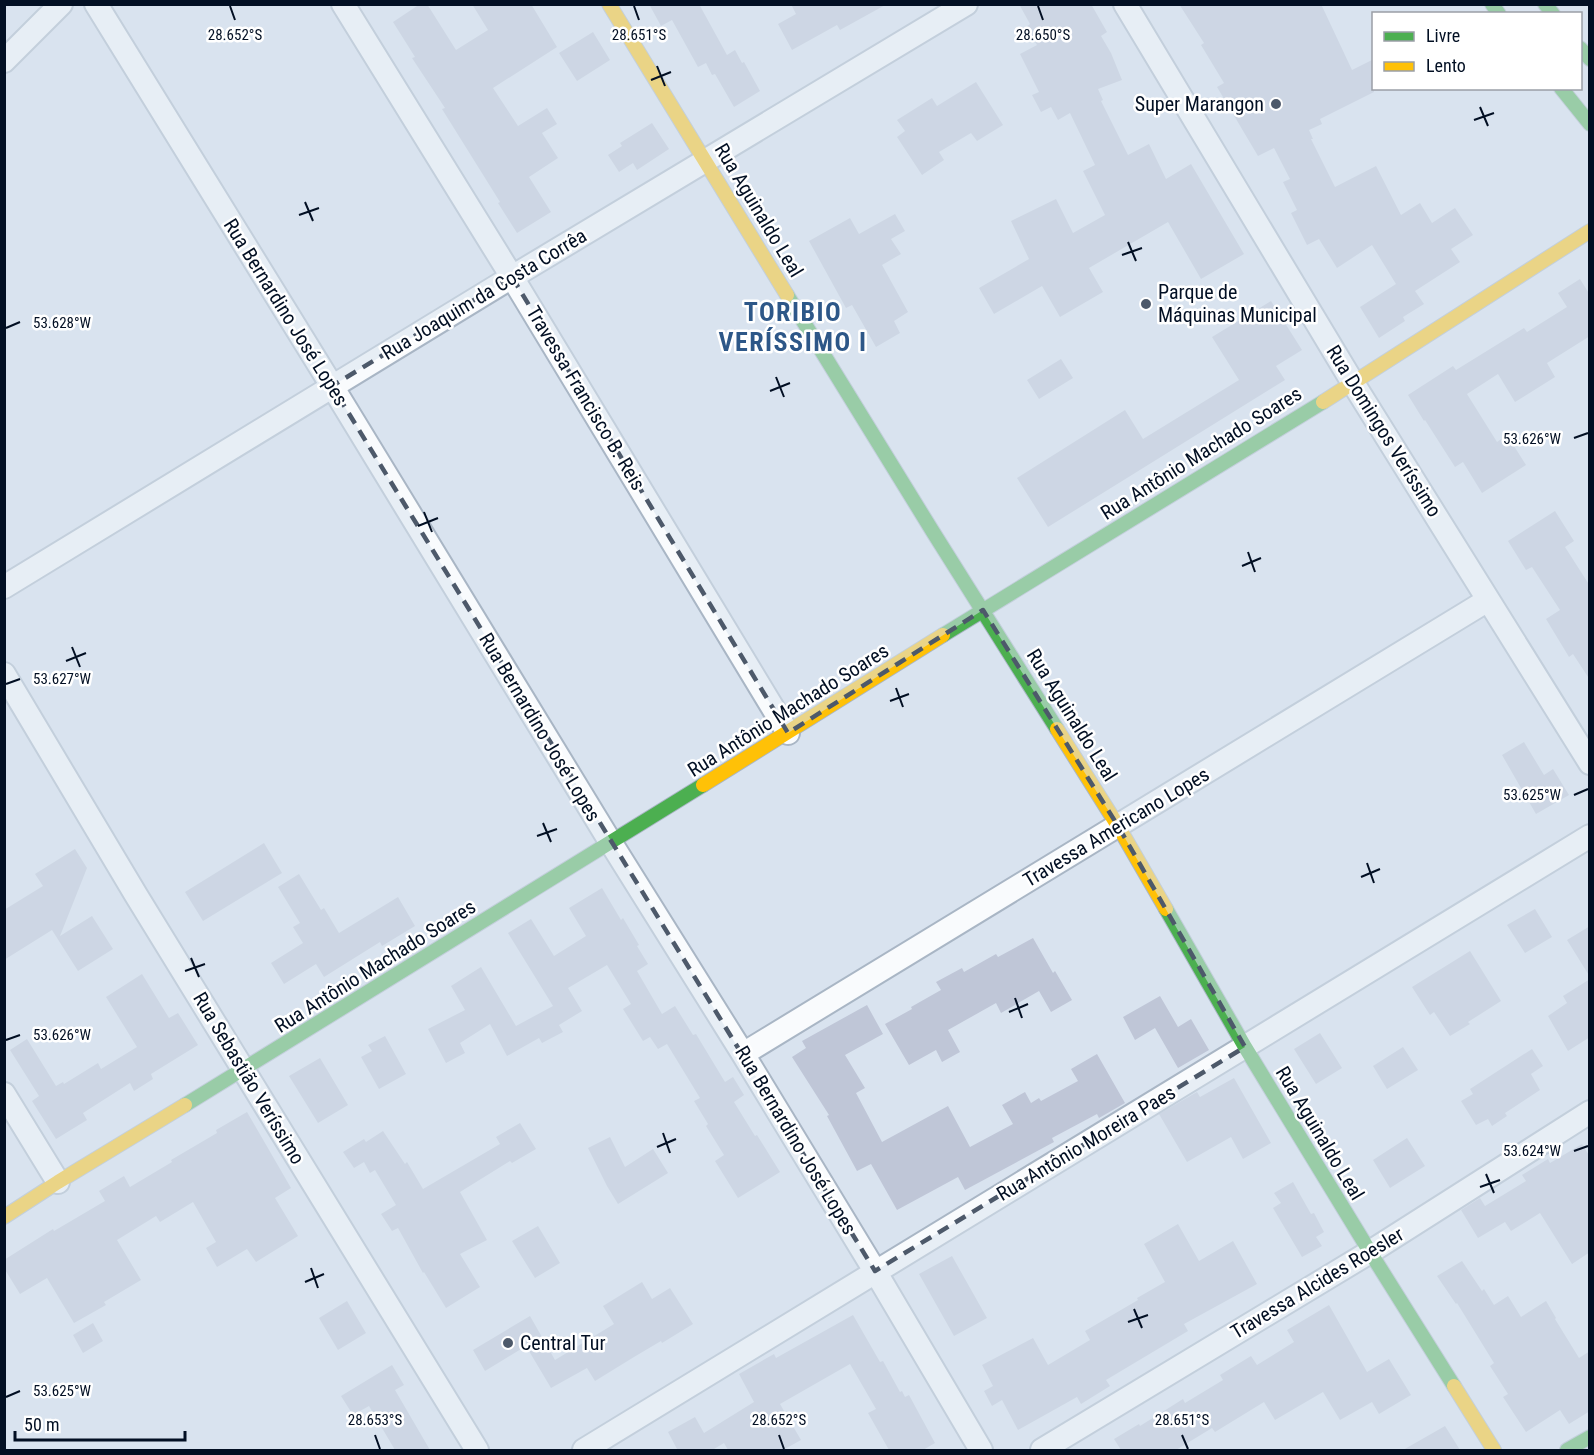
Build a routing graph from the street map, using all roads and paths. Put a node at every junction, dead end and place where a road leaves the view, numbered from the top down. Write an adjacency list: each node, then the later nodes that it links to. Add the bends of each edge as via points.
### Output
1 (62, 4): 7 (street)
2 (96, 4): 14 (street, Rua Bernardino José Lopes)
3 (343, 4): 12 (street, Travessa Francisco B. Reis)
4 (609, 4): 10 (street, Rua Aguinaldo Leal)
5 (966, 4): 10 (street, Rua Joaquim da Costa Corrêa)
6 (1125, 4): 13 (street, Rua Domingos Veríssimo)
7 (4, 61)
8 (1563, 90): 9 (street)
9 (1590, 124)
10 (706, 161): 12 (street, Rua Joaquim da Costa Corrêa); 17 (street, Rua Aguinaldo Leal)
11 (1590, 231): 13 (street, Rua Antônio Machado Soares)
12 (513, 277): 14 (street, Rua Joaquim da Costa Corrêa); 19 (street, Travessa Francisco B. Reis)
13 (1353, 383): 16 (street, Rua Domingos Veríssimo); 17 (street, Rua Antônio Machado Soares)
14 (332, 386): 15 (street, Rua Joaquim da Costa Corrêa); 23 (street, Rua Bernardino José Lopes)
15 (4, 587)
16 (1488, 600): 20 (street, Rua Domingos Veríssimo); 21 (street, Travessa Americano Lopes)
17 (983, 610): 19 (street, Rua Antônio Machado Soares); 21 (street, Rua Aguinaldo Leal)
18 (4, 674): 26 (street, Rua Sebastião Veríssimo)
19 (788, 733): 23 (street, Rua Antônio Machado Soares)
20 (1590, 763)
21 (1118, 826): 24 (street, Rua Aguinaldo Leal); 25 (street, Travessa Americano Lopes)
22 (1590, 836): 24 (street, Rua Antônio Moreira Paes)
23 (611, 843): 25 (street, Rua Bernardino José Lopes); 26 (street, Rua Antônio Machado Soares)
24 (1245, 1047): 31 (street, Rua Aguinaldo Leal); 32 (street, Rua Antônio Moreira Paes)
25 (743, 1054): 32 (street, Rua Bernardino José Lopes)
26 (243, 1070): 29 (street, Rua Antônio Machado Soares); 34 (street, Rua Sebastião Veríssimo)
27 (4, 1094): 29 (street)
28 (1590, 1112): 31 (street, Travessa Alcides Roesler)
29 (58, 1182): 30 (street, Rua Antônio Machado Soares)
30 (4, 1217)
31 (1370, 1252): 37 (street, Travessa Alcides Roesler); 38 (street, Rua Aguinaldo Leal)
32 (875, 1271): 35 (street, Rua Antônio Moreira Paes); 36 (street, Rua Bernardino José Lopes)
33 (1590, 1437): 39 (street)
34 (477, 1450)
35 (584, 1450)
36 (981, 1450)
37 (1042, 1450)
38 (1494, 1450)
39 (1568, 1450)

